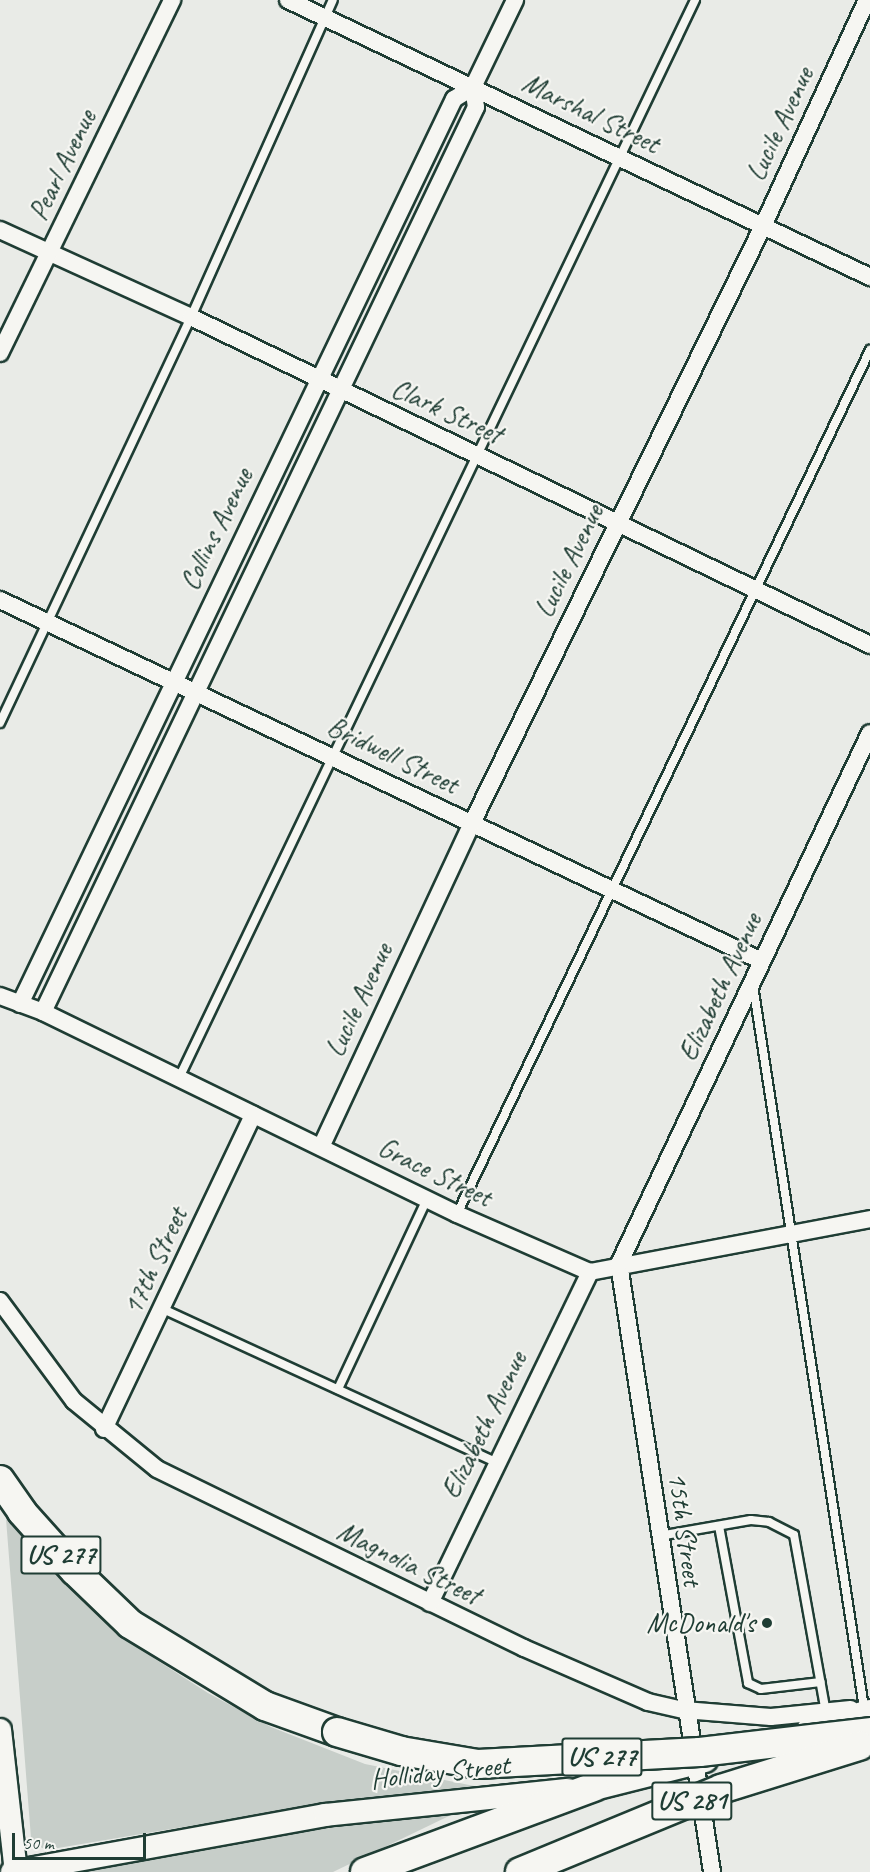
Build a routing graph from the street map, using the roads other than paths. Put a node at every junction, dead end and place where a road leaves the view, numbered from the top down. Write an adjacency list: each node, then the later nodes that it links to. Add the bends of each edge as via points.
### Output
1 (172, 0): 12 (street, Pearl Avenue)
2 (288, 0): 7 (street, Marshal Street)
3 (333, 0): 7 (lane)
4 (515, 0): 8 (street, Collins Avenue)
5 (695, 0): 9 (lane)
6 (867, 0): 10 (street, Lucile Avenue)
7 (325, 17): 8 (street, Marshal Street); 14 (lane)
8 (473, 87): 9 (street, Marshal Street); 17 (street, Collins Avenue, via 454,99); 18 (street, Collins Avenue, via 476,107)
9 (620, 157): 10 (street, Marshal Street); 19 (lane)
10 (763, 226): 13 (street, Marshal Street); 20 (street, Lucile Avenue)
11 (0, 230): 12 (street, Clark Street)
12 (49, 253): 14 (street, Clark Street); 16 (street, Pearl Avenue)
13 (870, 277)
14 (191, 317): 17 (street, Clark Street); 23 (lane)
15 (870, 350): 21 (lane)
16 (0, 353)
17 (318, 380): 18 (street, Clark Street); 25 (street, Collins Avenue)
18 (340, 390): 19 (street, Clark Street); 26 (street, Collins Avenue)
19 (477, 455): 20 (street, Clark Street); 29 (lane)
20 (618, 522): 21 (street, Clark Street); 30 (street, Lucile Avenue)
21 (756, 589): 24 (street, Clark Street); 31 (lane)
22 (0, 600): 23 (street, Bridwell Street)
23 (47, 621): 25 (street, Bridwell Street); 27 (lane)
24 (870, 645)
25 (173, 679): 26 (street, Bridwell Street); 35 (street, Collins Avenue)
26 (197, 690): 29 (street, Bridwell Street); 36 (street, Collins Avenue)
27 (0, 723)
28 (870, 733): 32 (street, Elizabeth Avenue)
29 (333, 756): 30 (street, Bridwell Street); 37 (lane)
30 (472, 823): 31 (street, Bridwell Street); 39 (street, Lucile Avenue)
31 (612, 889): 32 (street, Bridwell Street); 41 (lane)
32 (762, 961): 33 (street, Elizabeth Avenue)
33 (753, 981): 43 (lane); 44 (street, Elizabeth Avenue)
34 (0, 996): 35 (street, Grace Street)
35 (20, 1004): 36 (street, Grace Street)
36 (43, 1012): 37 (street, Grace Street)
37 (178, 1078): 38 (street, Grace Street)
38 (253, 1115): 39 (street, Grace Street); 47 (street, 17th Street)
39 (321, 1147): 40 (street, Grace Street)
40 (428, 1197): 41 (street, Grace Street); 48 (lane)
41 (457, 1214): 45 (street, Grace Street)
42 (870, 1219): 43 (street)
43 (789, 1233): 44 (street); 58 (lane)
44 (619, 1264): 45 (street); 53 (street, 15th Street)
45 (590, 1272): 50 (street, Elizabeth Avenue)
46 (0, 1301): 49 (street, Magnolia Street, via 74,1401)
47 (163, 1309): 48 (lane); 49 (street, 17th Street)
48 (338, 1389): 50 (lane)
49 (104, 1428): 54 (street, Magnolia Street, via 157,1469)
50 (496, 1462): 54 (street, Elizabeth Avenue)
51 (0, 1480): 58 (highway, US 277, bridge, via 22,1512 75,1571 130,1624 265,1706 401,1751 478,1764 700,1752)
52 (719, 1526): 53 (lane); 55 (lane, via 751,1520 769,1522 794,1535); 55 (lane, via 748,1683 761,1689)
53 (659, 1536): 56 (street, 15th Street)
54 (430, 1603): 56 (street, Magnolia Street, via 648,1702)
55 (821, 1682): 57 (lane)
56 (684, 1710): 57 (street, Magnolia Street, via 771,1717); 61 (street, 15th Street)
57 (826, 1712): 58 (street, Magnolia Street)
58 (869, 1715): 61 (main road, Holliday Street)
59 (0, 1730): 63 (main road)
60 (870, 1742): 65 (highway, US 281, bridge, via 721,1789)
61 (692, 1763): 62 (main road, Holliday Street); 66 (street, 15th Street)
62 (594, 1787): 63 (main road, Holliday Street, via 325,1815); 64 (highway)
63 (15, 1872)
64 (365, 1872)
65 (519, 1872)
66 (712, 1872)

